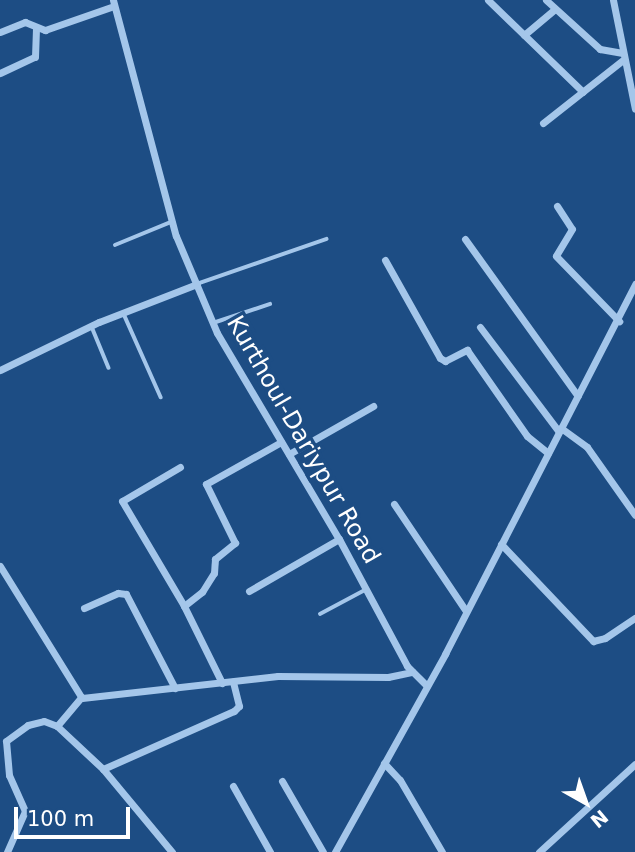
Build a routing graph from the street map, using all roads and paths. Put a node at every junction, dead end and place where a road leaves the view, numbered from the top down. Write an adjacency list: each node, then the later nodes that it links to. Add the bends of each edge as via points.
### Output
1 (488, 0): 8 (street)
2 (546, 0): 5 (street)
3 (612, 0): 9 (street)
4 (114, 3): 6 (street); 16 (street, Kurthoul-Dariypur Road)
5 (555, 9): 8 (street); 9 (street, via 600,49)
6 (36, 29): 7 (street, via 25,22); 10 (street, via 35,57)
7 (0, 32)
8 (524, 35): 11 (street)
9 (623, 56): 11 (street); 12 (street)
10 (0, 73)
11 (583, 92): 14 (street)
12 (634, 96): 13 (street)
13 (635, 109)
14 (543, 123)
15 (557, 206): 25 (street, via 572,229 556,256)
16 (173, 222): 19 (lane); 21 (street, Kurthoul-Dariypur Road)
17 (326, 239): 21 (lane)
18 (465, 239): 31 (street)
19 (115, 245)
20 (385, 260): 36 (street, via 440,358 468,352 527,436)
21 (197, 284): 24 (street); 26 (street, Kurthoul-Dariypur Road)
22 (635, 285): 25 (street)
23 (270, 304): 26 (lane)
24 (123, 312): 27 (street); 32 (lane)
25 (619, 321): 31 (street)
26 (213, 323): 35 (street, Kurthoul-Dariypur Road)
27 (91, 325): 29 (lane); 30 (street)
28 (480, 327): 34 (street)
29 (109, 368)
30 (0, 370)
31 (578, 396): 34 (street)
32 (161, 397)
33 (373, 406): 37 (street)
34 (560, 430): 36 (street); 40 (street, via 587,447)
35 (281, 442): 37 (street, Kurthoul-Dariypur Road); 46 (street, via 206,484 235,543 215,559 215,571 202,592)
36 (548, 453): 42 (street)
37 (289, 454): 41 (street, Kurthoul-Dariypur Road)
38 (180, 467): 46 (street, via 122,501)
39 (394, 504): 48 (street)
40 (635, 515)
41 (339, 539): 44 (street, Kurthoul-Dariypur Road); 45 (street)
42 (501, 544): 48 (street); 50 (street, via 593,641)
43 (0, 566): 56 (street, via 54,646)
44 (367, 590): 49 (lane); 51 (street, Kurthoul-Dariypur Road)
45 (248, 591)
46 (184, 606): 53 (street)
47 (83, 608): 55 (street, via 126,594)
48 (466, 611): 54 (street)
49 (320, 614)
50 (635, 618)
51 (412, 672): 52 (street, via 388,677 298,675); 54 (street, Kurthoul-Dariypur Road)
52 (233, 682): 53 (street); 60 (street, via 239,706 234,711)
53 (222, 683): 55 (street)
54 (427, 686): 58 (street)
55 (175, 688): 56 (street)
56 (81, 697): 57 (street)
57 (57, 726): 60 (street); 64 (street, via 39,721 6,741 9,775 25,811)
58 (384, 763): 63 (street); 69 (street, via 400,780)
59 (635, 764): 70 (street)
60 (103, 769): 65 (street)
61 (282, 781): 67 (street)
62 (233, 786): 66 (street)
63 (336, 849): 68 (street)
64 (7, 852)
65 (172, 852)
66 (270, 852)
67 (323, 852)
68 (345, 852)
69 (442, 852)
70 (539, 852)

